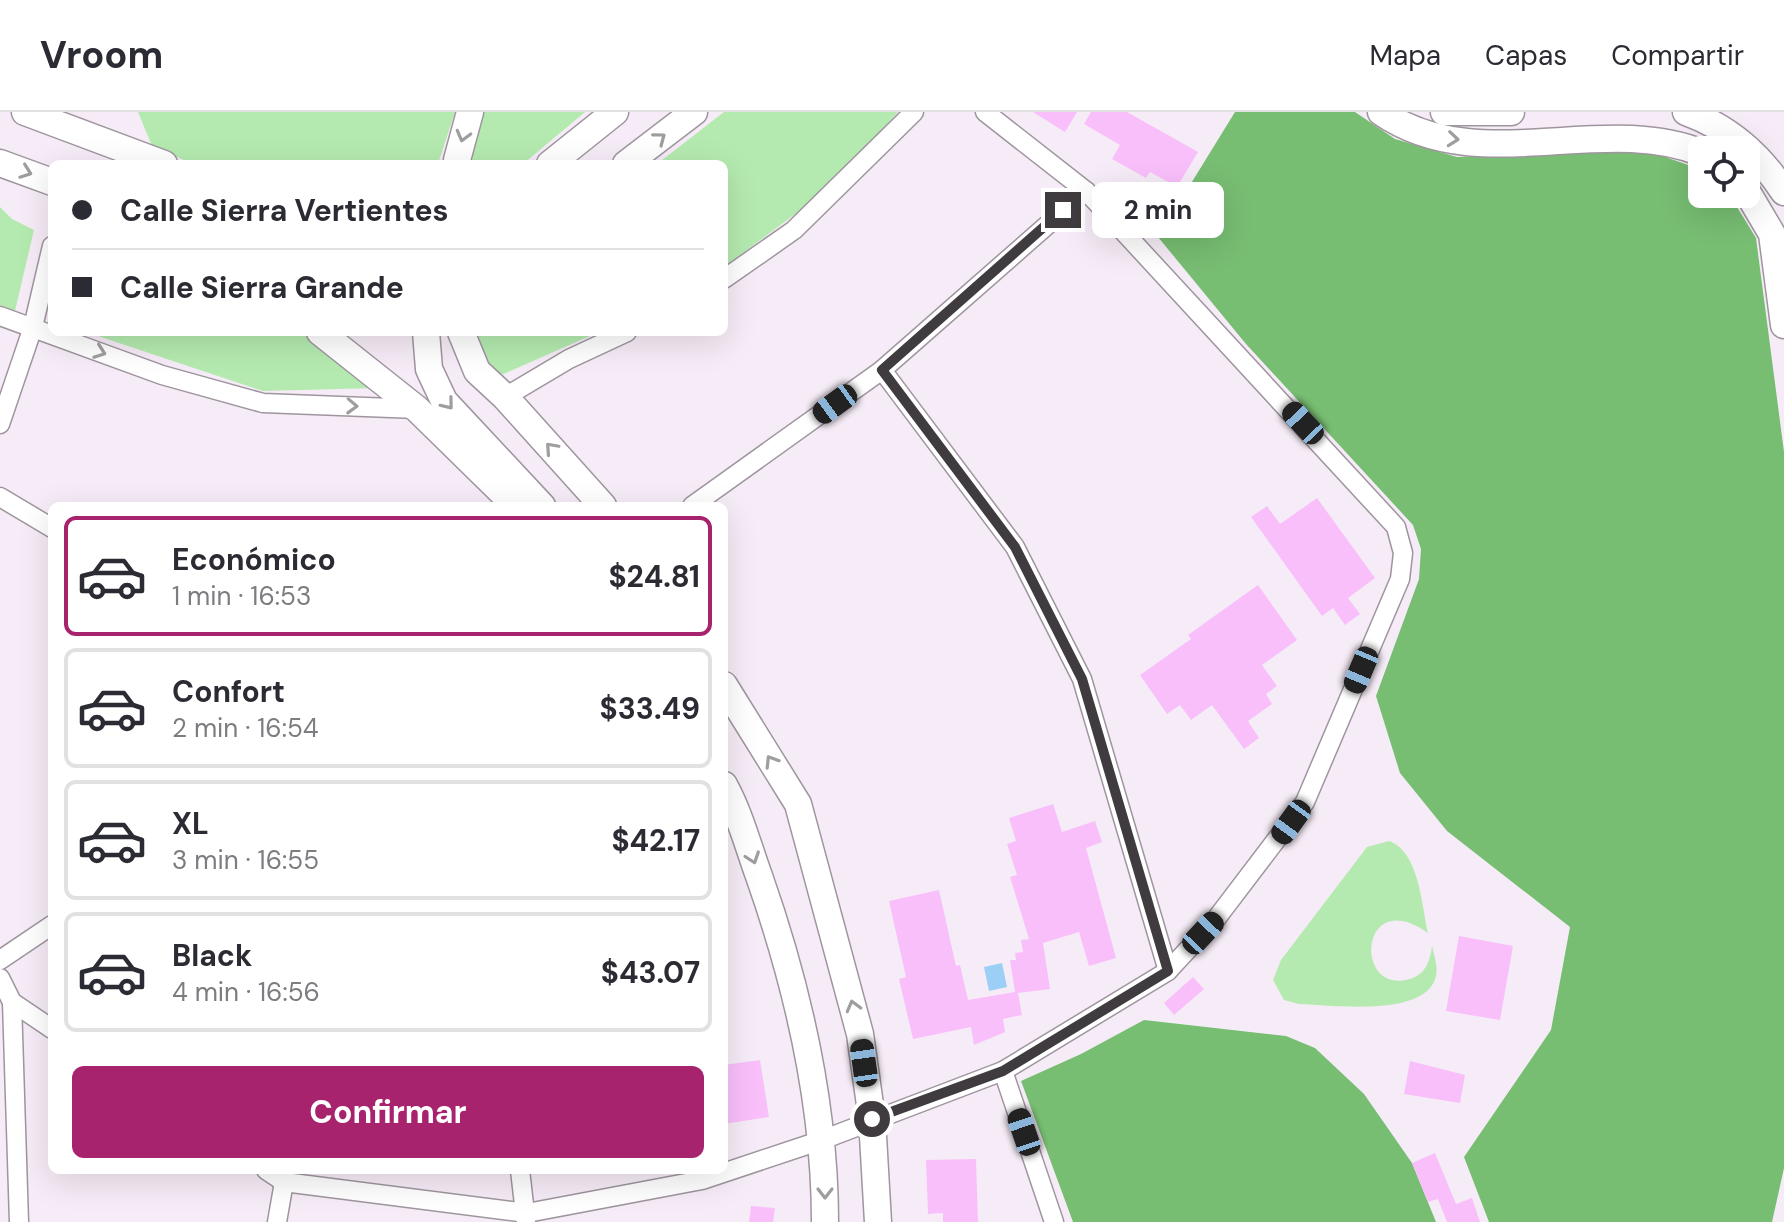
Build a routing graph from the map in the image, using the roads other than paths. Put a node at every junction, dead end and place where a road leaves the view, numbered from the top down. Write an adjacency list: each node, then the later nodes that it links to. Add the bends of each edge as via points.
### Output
1 (25, 112): 11 (main road)
2 (470, 112): 14 (main road, one-way to 14)
3 (615, 112): 15 (main road)
4 (694, 112): 16 (main road, one-way to 4)
5 (914, 112): 23 (street, via 794,230)
6 (985, 112): 19 (street)
7 (1381, 112): 12 (main road, one-way to 12, via 1418,131 1459,140 1648,133)
8 (1444, 112): 9 (main road)
9 (1511, 112)
10 (1686, 112): 20 (main road, via 1742,142)
11 (77, 122): 13 (main road)
12 (1688, 148)
13 (156, 160)
14 (457, 160)
15 (555, 160)
16 (631, 160)
17 (0, 163): 18 (main road, one-way to 18)
18 (48, 181)
19 (1086, 191): 33 (street); 47 (street, via 1389,516 1403,553 1400,579 1305,802 1216,919)
20 (1784, 192)
21 (1757, 208): 25 (main road, via 1772,234)
22 (48, 263): 26 (street)
23 (728, 276)
24 (0, 316): 26 (street)
25 (1784, 325)
26 (33, 327): 27 (street, one-way to 27); 36 (street)
27 (48, 333)
28 (57, 336): 35 (street, one-way to 35, via 162,375 263,403)
29 (325, 336): 35 (main road)
30 (426, 336): 39 (main road, one-way to 39, via 429,369 444,401)
31 (463, 336): 34 (main road, via 477,371)
32 (618, 336): 34 (street)
33 (882, 370): 41 (street); 47 (street, via 1015,547 1082,679)
34 (505, 397): 40 (main road, one-way to 34)
35 (417, 409): 38 (main road)
36 (0, 424)
37 (0, 497): 42 (street)
38 (512, 502)
39 (538, 502)
40 (599, 502)
41 (698, 502)
42 (48, 526)
43 (728, 691): 52 (main road, one-way to 43, via 860,1034 798,804)
44 (728, 792): 53 (main road, one-way to 53, via 785,957)
45 (48, 928): 46 (street)
46 (0, 960)
47 (1168, 971): 51 (street)
48 (0, 978): 49 (street)
49 (12, 1002): 50 (street); 60 (street)
50 (48, 1026)
51 (1003, 1071): 52 (street); 64 (street)
52 (872, 1119): 53 (street); 63 (main road)
53 (822, 1140): 54 (street); 62 (main road, one-way to 62)
54 (728, 1171)
55 (272, 1174): 58 (street)
56 (520, 1174): 59 (street)
57 (720, 1174): 59 (street)
58 (284, 1182): 59 (street); 61 (street)
59 (526, 1218)
60 (19, 1222)
61 (277, 1222)
62 (825, 1222)
63 (878, 1222)
64 (1054, 1222)

